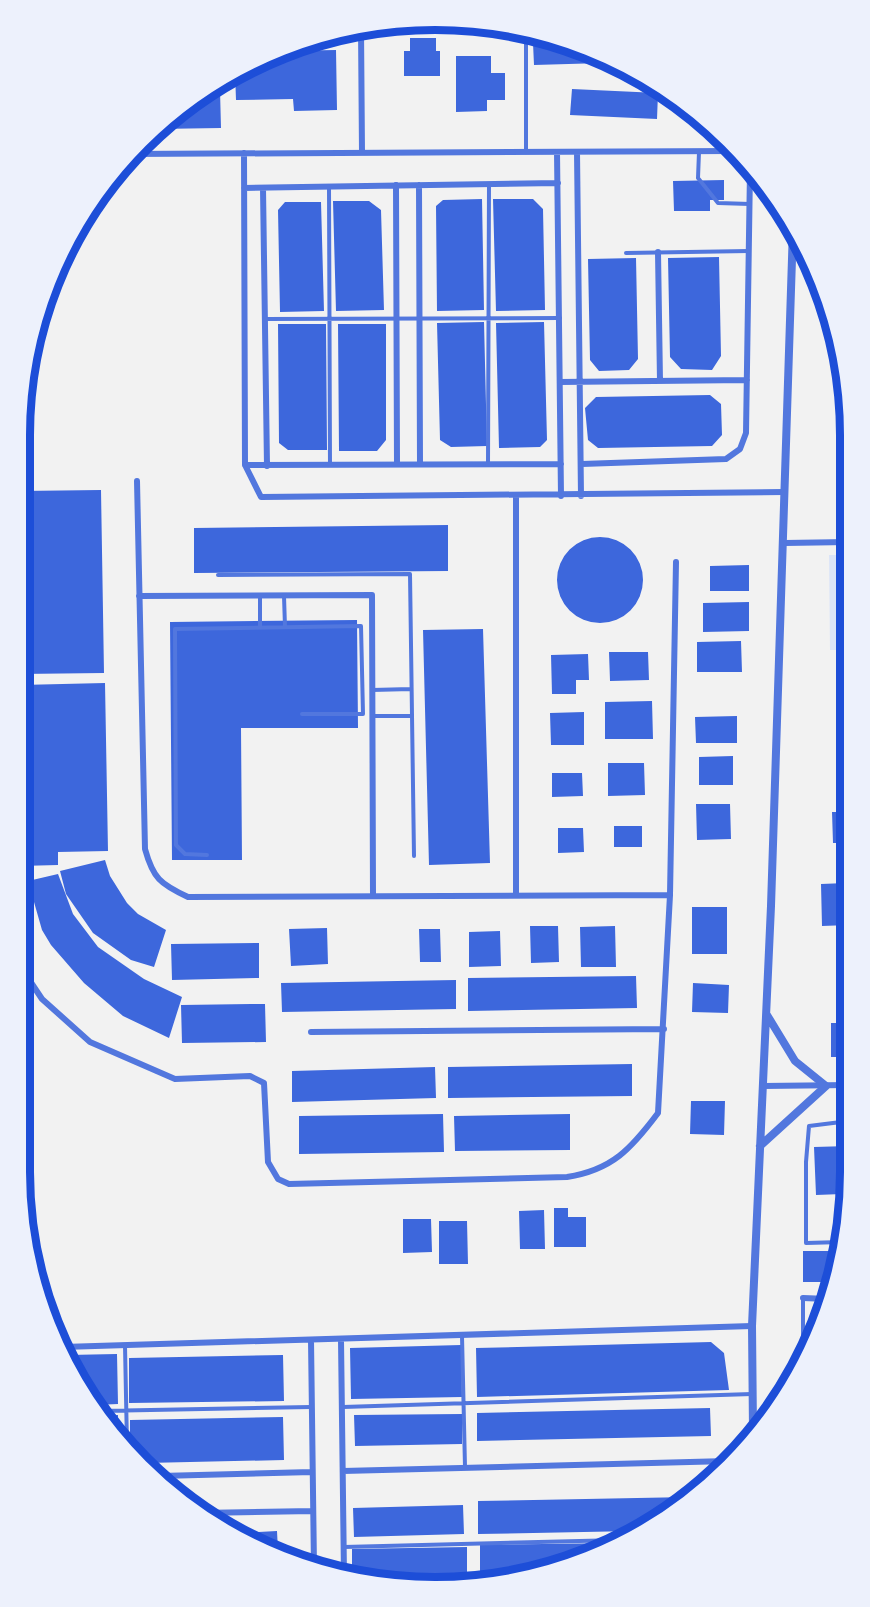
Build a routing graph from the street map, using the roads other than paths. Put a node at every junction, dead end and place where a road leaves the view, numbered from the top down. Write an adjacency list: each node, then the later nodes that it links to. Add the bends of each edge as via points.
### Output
1 (361, 37): 9 (street)
2 (526, 41): 3 (lane)
3 (526, 151): 6 (street); 9 (street)
4 (699, 151): 5 (street); 7 (street); 19 (lane, via 698,178 718,203)
5 (723, 151)
6 (557, 152): 7 (street); 12 (street)
7 (577, 152): 33 (street)
8 (244, 153): 9 (street); 10 (street); 17 (street)
9 (362, 153)
10 (144, 154)
11 (750, 181): 19 (street)
12 (558, 183): 13 (street); 25 (street)
13 (489, 184): 15 (street); 24 (lane)
14 (396, 185): 15 (street); 16 (street); 28 (street)
15 (419, 185): 29 (street)
16 (329, 187): 18 (street); 27 (lane)
17 (244, 188): 18 (street); 39 (street)
18 (263, 188): 26 (street)
19 (750, 204): 21 (street)
20 (792, 245): 43 (street)
21 (749, 251): 22 (lane); 30 (street)
22 (658, 252): 23 (lane); 31 (street)
23 (626, 253)
24 (488, 318): 25 (lane); 29 (lane); 36 (lane)
25 (560, 318): 32 (street)
26 (265, 319): 27 (lane); 41 (street)
27 (329, 319): 28 (lane); 40 (lane)
28 (398, 319): 29 (lane); 34 (street)
29 (419, 319): 35 (street)
30 (747, 380): 31 (street); 38 (street, via 746,433 740,449 726,459)
31 (660, 381): 33 (street)
32 (560, 382): 33 (street); 37 (street)
33 (580, 382): 38 (street)
34 (397, 464): 35 (street); 40 (street)
35 (420, 464): 36 (street)
36 (488, 464): 37 (street)
37 (561, 464): 45 (street)
38 (582, 464): 46 (street)
39 (245, 465): 41 (street); 44 (street, via 261,497)
40 (330, 465): 41 (street)
41 (267, 466)
42 (137, 480): 51 (street)
43 (784, 492): 46 (street); 48 (street)
44 (516, 496): 45 (street); 65 (street)
45 (561, 496): 46 (street)
46 (581, 496)
47 (840, 542): 48 (street)
48 (784, 543): 67 (street)
49 (676, 562): 63 (street)
50 (218, 575): 56 (lane, via 410,574)
51 (140, 596): 52 (street); 64 (street, via 145,849 151,871 166,887 188,897)
52 (260, 596): 53 (street); 54 (lane)
53 (284, 596): 55 (lane); 57 (street, via 372,596)
54 (260, 627): 55 (lane); 61 (lane, via 175,629 176,844 185,854)
55 (285, 627): 58 (lane, via 362,626 363,714)
56 (411, 689): 57 (lane); 60 (lane)
57 (372, 690): 59 (street)
58 (302, 714)
59 (372, 716): 60 (lane); 64 (street)
60 (412, 716): 62 (lane)
61 (207, 855)
62 (414, 856)
63 (670, 895): 65 (street); 68 (street)
64 (373, 896): 65 (street)
65 (516, 896)
66 (30, 981): 68 (street, via 42,999 90,1042 175,1079 250,1076 264,1083 268,1162 278,1179 302,1186 567,1177 608,1166 636,1142 658,1113)
67 (766, 1014): 71 (street); 72 (street, via 795,1061)
68 (664, 1029): 69 (street)
69 (311, 1032)
70 (840, 1085): 72 (street)
71 (763, 1086): 72 (street); 74 (street)
72 (826, 1086): 74 (street)
73 (840, 1122): 75 (lane, via 808,1126 806,1162 806,1243)
74 (760, 1146): 78 (street)
75 (834, 1242)
76 (803, 1298): 77 (street); 82 (lane)
77 (820, 1299)
78 (752, 1326): 79 (street); 85 (street)
79 (462, 1336): 81 (street); 86 (lane)
80 (310, 1340): 81 (street); 83 (street); 87 (street)
81 (341, 1340): 88 (street)
82 (803, 1340)
83 (125, 1346): 84 (street); 89 (lane)
84 (70, 1347)
85 (753, 1394): 86 (lane); 91 (street)
86 (464, 1403): 88 (lane); 94 (lane)
87 (311, 1407): 89 (lane); 96 (street)
88 (342, 1407): 95 (street)
89 (126, 1410): 90 (lane); 92 (lane)
90 (108, 1411)
91 (753, 1423)
92 (127, 1434)
93 (718, 1461): 94 (street)
94 (465, 1467): 95 (street)
95 (343, 1471): 101 (street)
96 (312, 1472): 97 (street); 98 (street)
97 (168, 1476)
98 (313, 1511): 99 (street); 102 (street)
99 (216, 1513)
100 (602, 1540): 101 (lane)
101 (344, 1546): 103 (street)
102 (314, 1558)
103 (344, 1566)

